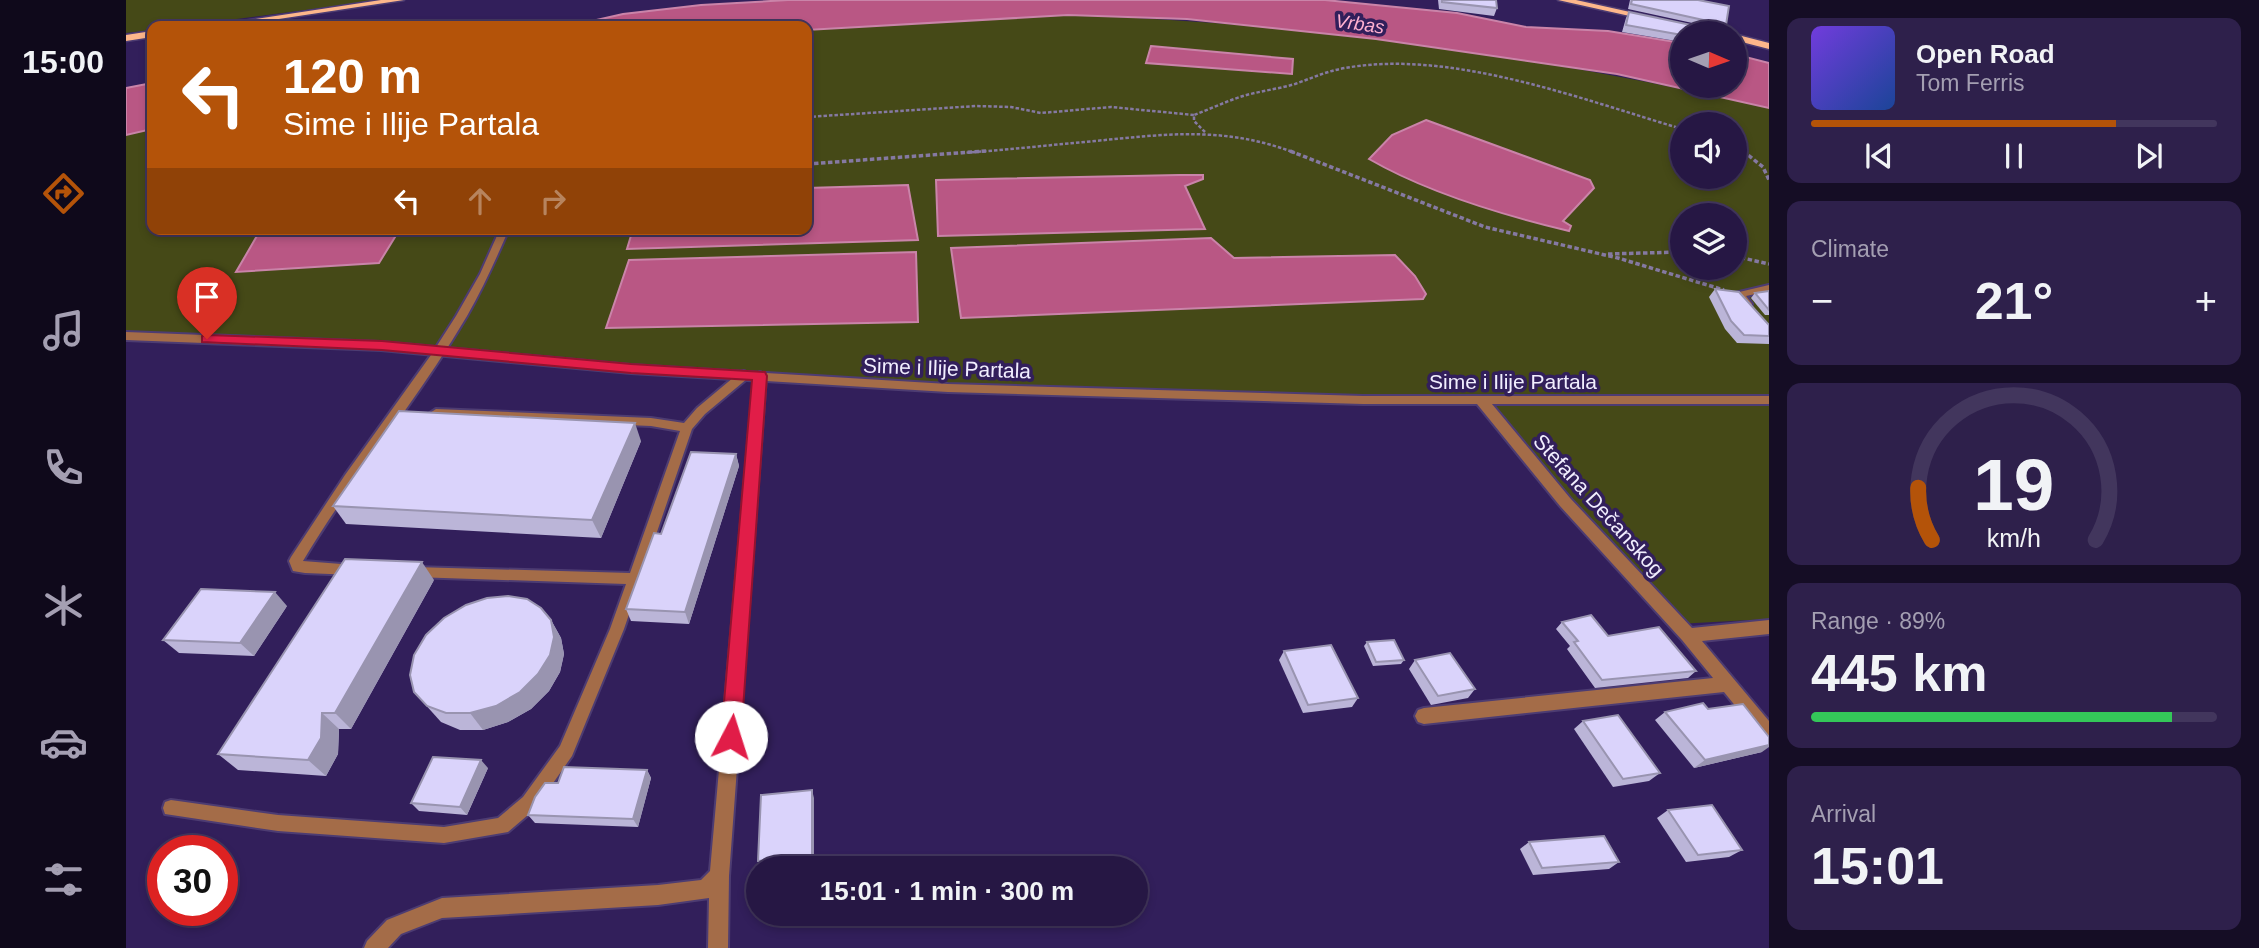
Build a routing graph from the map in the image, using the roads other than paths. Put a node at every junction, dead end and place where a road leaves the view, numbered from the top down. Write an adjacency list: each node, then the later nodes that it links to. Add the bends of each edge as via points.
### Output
1 (400, 0): 4 (main road)
2 (1562, 0): 3 (main road)
3 (1662, 20)
4 (251, 21)
5 (147, 35): 6 (main road)
6 (126, 38)
7 (1747, 40): 8 (main road)
8 (1769, 46)
9 (503, 235): 13 (lane, via 494,259)
10 (1769, 288): 11 (lane, via 1739,295)
11 (1754, 313)
12 (126, 336): 13 (street, Sime i Ilije Partala)
13 (439, 349): 14 (street, Sime i Ilije Partala, via 631,369); 19 (lane, via 404,412 296,561 298,567 305,568)
14 (752, 375): 16 (street, Sime i Ilije Partala, via 948,388); 18 (lane, via 701,411); 28 (street)
15 (1769, 400): 16 (street, Sime i Ilije Partala)
16 (1482, 401): 23 (street, Stefana Dečanskog, via 1564,502)
17 (425, 413): 18 (lane, via 651,422)
18 (687, 428): 21 (lane)
19 (362, 570)
20 (403, 572): 21 (lane)
21 (635, 579): 27 (lane, via 566,751 529,803 502,826 444,835 278,823)
22 (1769, 627): 23 (street)
23 (1688, 635): 24 (street, Stefana Dečanskog)
24 (1726, 684): 25 (street); 26 (street, Stefana Dečanskog)
25 (1424, 716)
26 (1769, 734)
27 (171, 808)
28 (719, 876): 29 (street, via 706,889 658,895 442,908 394,927); 30 (street)
29 (374, 948)
30 (718, 948)

